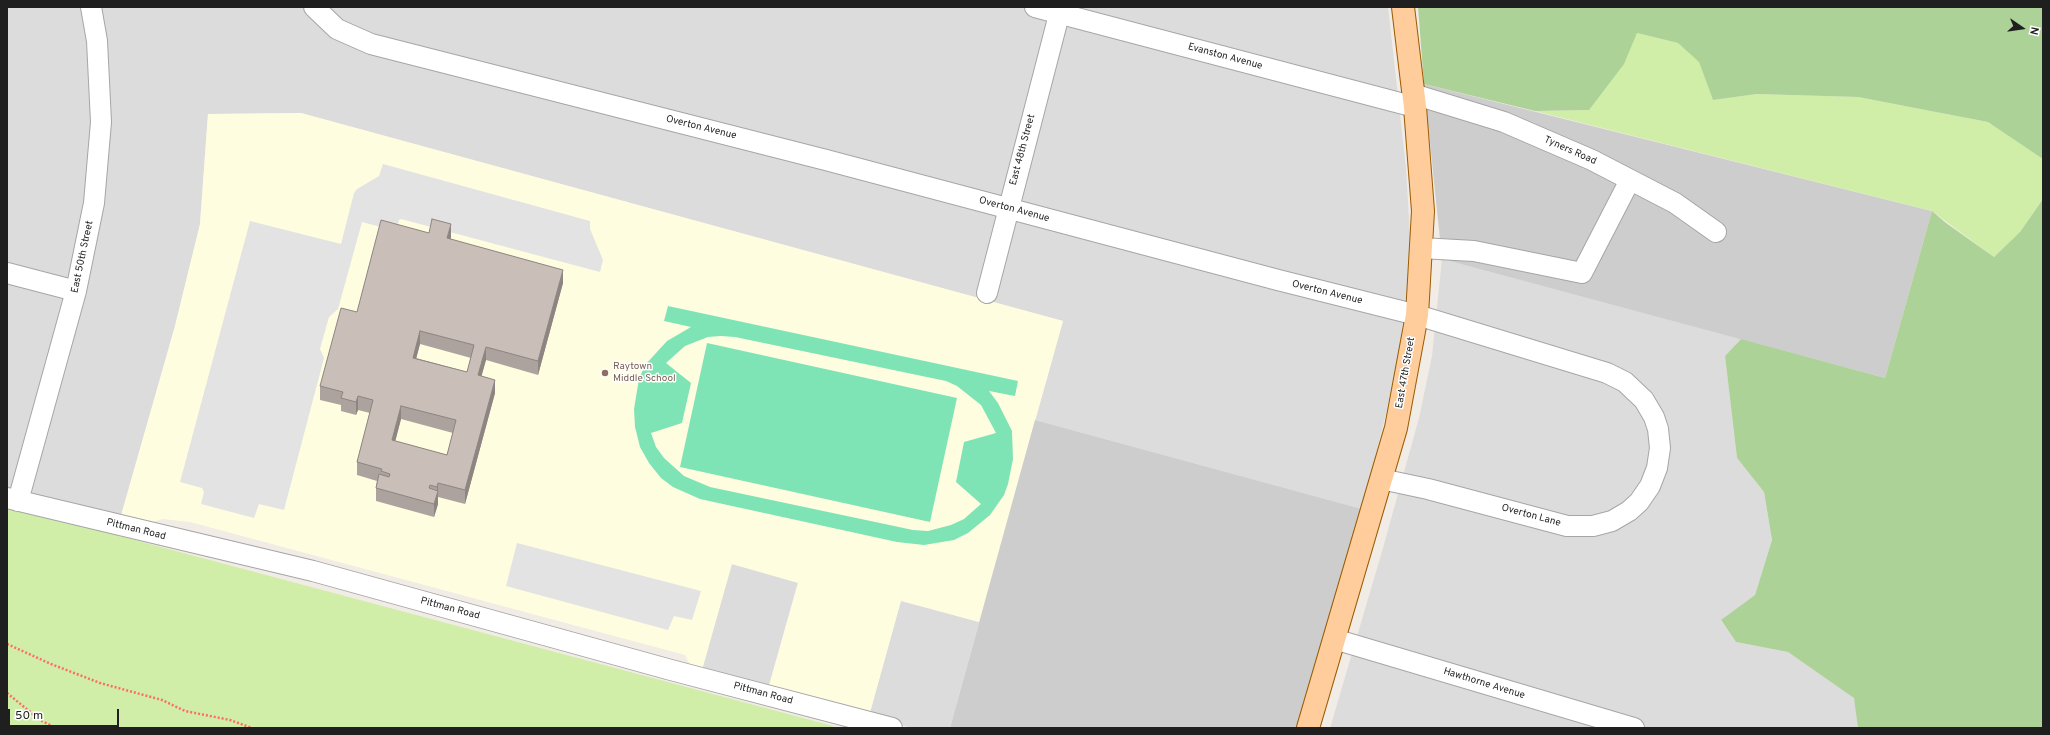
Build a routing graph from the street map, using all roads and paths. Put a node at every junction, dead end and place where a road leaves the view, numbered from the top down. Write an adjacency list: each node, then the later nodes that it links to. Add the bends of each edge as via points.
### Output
1 (92, 7): 12 (street, East 50th Street, via 97,41 101,122 94,202)
2 (314, 7): 8 (street, Overton Avenue, via 337,29 371,44)
3 (1035, 7): 5 (street, Evanston Avenue)
4 (1403, 7): 6 (main road, East 47th Street)
5 (1060, 10): 6 (street, Evanston Avenue); 8 (street, East 48th Street)
6 (1414, 100): 7 (street, Tyners Road, via 1504,122 1592,160); 10 (main road, East 47th Street, via 1423,211)
7 (1630, 180): 9 (street, Tyners Road, via 1675,203); 10 (street, via 1582,273 1474,251)
8 (1008, 208): 13 (street, East 48th Street); 14 (street, Overton Avenue)
9 (1716, 232)
10 (1421, 248): 14 (main road, East 47th Street)
11 (7, 273): 12 (street)
12 (76, 291): 17 (street, East 50th Street)
13 (987, 293)
14 (1417, 315): 15 (street, Overton Avenue, via 1607,373 1625,382 1644,400 1654,417 1660,448); 16 (main road, East 47th Street, via 1396,428)
15 (1657, 468): 16 (street, Overton Lane, via 1650,486 1639,502 1612,521 1593,526 1567,526)
16 (1382, 479): 18 (main road, East 47th Street)
17 (12, 499): 23 (street, Pittman Road, via 313,571)
18 (1334, 639): 24 (main road, East 47th Street); 25 (street, Hawthorne Avenue)
19 (7, 644): 22 (path, via 100,683 162,700 185,711 230,720)
20 (7, 694): 21 (path, via 40,720)
21 (56, 728)
22 (252, 728)
23 (892, 728)
24 (1308, 728)
25 (1634, 728)

